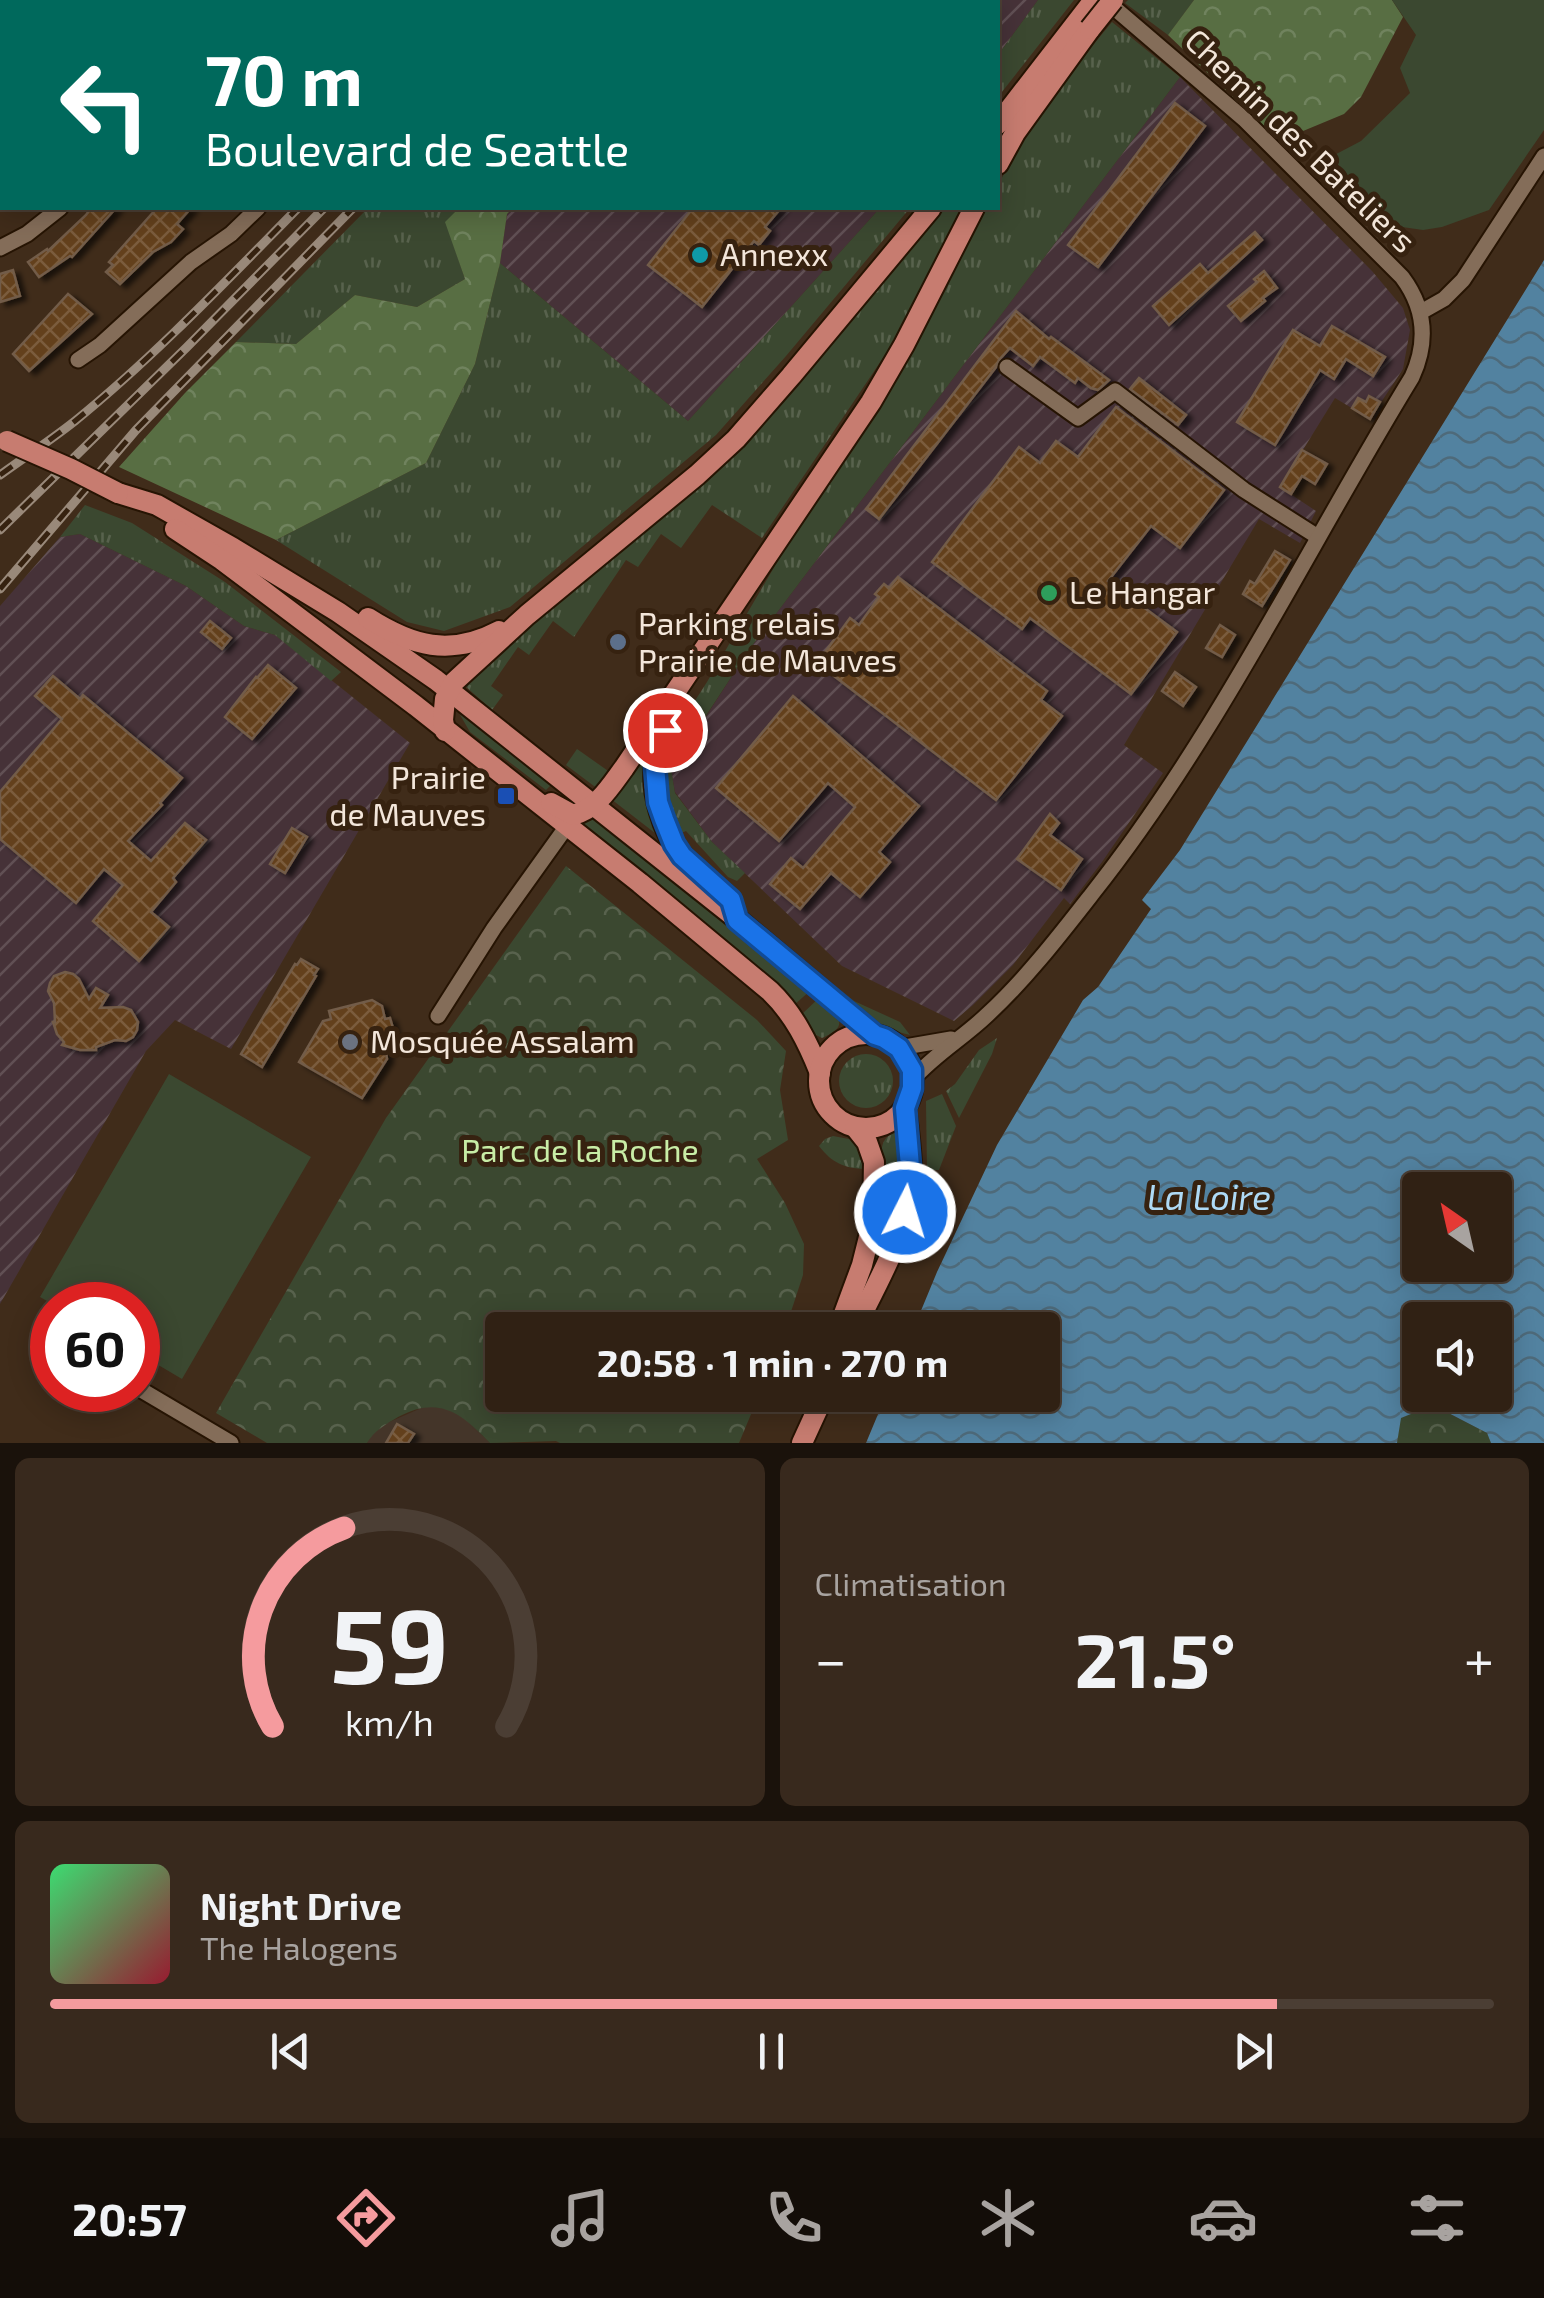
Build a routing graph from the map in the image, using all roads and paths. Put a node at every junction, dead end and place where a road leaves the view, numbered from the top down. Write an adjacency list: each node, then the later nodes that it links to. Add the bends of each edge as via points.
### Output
1 (1094, 0): 4 (main road)
2 (1105, 0): 13 (street, Chemin des Bateliers, via 1276,150 1402,277)
3 (1113, 0): 4 (main road, bridge)
4 (1084, 24): 5 (main road); 7 (main road)
5 (1000, 122)
6 (1544, 156): 13 (street, via 1463,280)
7 (1000, 160)
8 (57, 210): 12 (street)
9 (256, 210): 14 (street)
10 (929, 210): 20 (main road, via 736,438)
11 (973, 210): 24 (main road, via 871,402)
12 (0, 248)
13 (1420, 312): 18 (street, via 1424,335 1416,368)
14 (78, 360)
15 (1007, 367): 18 (street, via 1078,418 1115,392 1244,490)
16 (4, 440): 17 (main road, bridge)
17 (118, 493): 19 (main road, via 158,505); 22 (main road, via 209,551)
18 (1318, 536): 32 (street, via 1145,823 1030,968)
19 (233, 548): 20 (main road, via 276,560 386,630 427,646 480,641); 21 (main road)
20 (527, 615): 23 (main road)
21 (400, 656): 22 (main road); 23 (main road)
22 (364, 667): 25 (main road)
23 (448, 690): 25 (main road); 27 (main road)
24 (666, 706): 27 (main road); 29 (main road, via 655,766 658,802 682,856 731,900)
25 (446, 731): 26 (main road)
26 (466, 745): 27 (main road, via 493,757 560,809 573,814); 28 (main road)
27 (593, 806): 29 (main road)
28 (567, 826): 30 (street); 34 (main road, via 776,997)
29 (737, 920): 31 (main road)
30 (438, 1016)
31 (875, 1035): 33 (main road); 34 (main road, via 836,1045)
32 (960, 1037): 33 (street); 35 (street)
33 (899, 1048): 35 (main road)
34 (820, 1073): 37 (main road, via 825,1104)
35 (913, 1079): 36 (main road)
36 (905, 1108): 37 (main road, via 887,1124); 39 (main road, via 911,1178 905,1212)
37 (855, 1127): 38 (main road, via 874,1162 873,1221)
38 (845, 1312)
39 (863, 1312)
40 (160, 1401): 43 (street)
41 (806, 1412): 44 (main road)
42 (816, 1412): 45 (main road)
43 (231, 1443)
44 (792, 1443)
45 (802, 1443)

